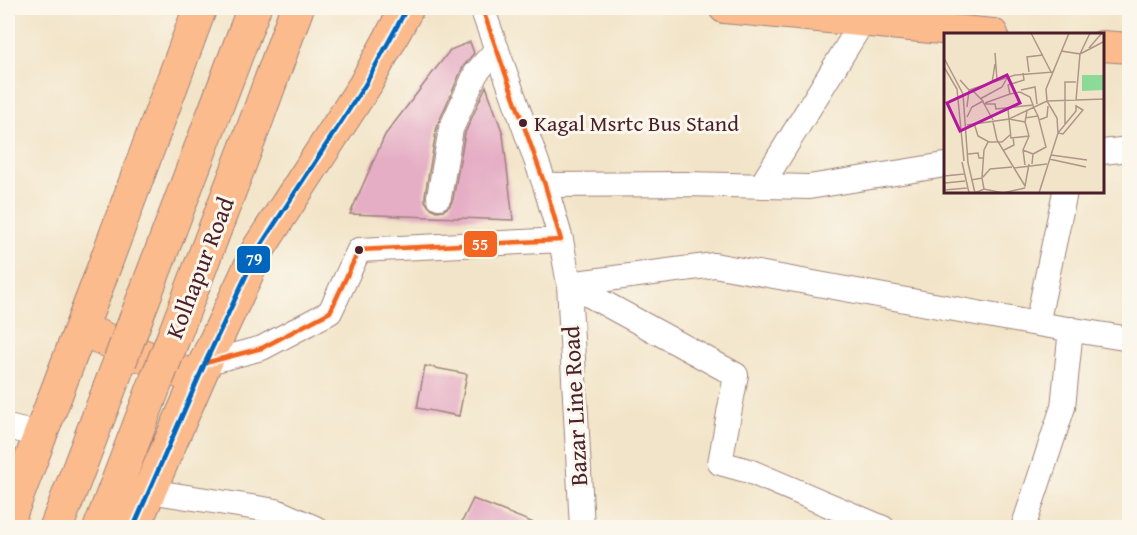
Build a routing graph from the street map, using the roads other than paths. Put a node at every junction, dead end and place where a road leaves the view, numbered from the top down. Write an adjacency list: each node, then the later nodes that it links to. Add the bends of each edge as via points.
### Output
1 (200, 8): 21 (highway)
2 (254, 8): 30 (highway, bridge)
3 (297, 8): 31 (highway, Kolhapur Road, bridge)
4 (407, 8): 24 (highway, via 364,86 259,248)
5 (482, 8): 10 (street, Bazar Line Road)
6 (724, 8): 7 (main road)
7 (848, 16): 8 (main road); 15 (street)
8 (932, 18): 9 (main road)
9 (989, 33)
10 (497, 49): 14 (street, Bazar Line Road); 17 (street, via 476,73 451,129)
11 (1130, 149): 12 (street)
12 (1104, 152)
13 (944, 165): 15 (street, via 808,187)
14 (545, 185): 15 (street); 18 (street, Bazar Line Road)
15 (761, 186)
16 (1065, 194): 20 (street)
17 (439, 197)
18 (561, 240): 19 (street, Bazar Line Road); 24 (street, via 359,250 330,312 262,348)
19 (568, 284): 20 (street, via 714,266); 34 (street, Bazar Line Road); 35 (street, via 736,375 720,463 749,471)
20 (1037, 324): 22 (street)
21 (81, 329): 24 (highway); 26 (highway)
22 (1071, 329): 23 (street); 36 (street, via 1063,407)
23 (1130, 339)
24 (201, 371): 27 (highway)
25 (8, 427): 26 (street)
26 (40, 435): 29 (highway)
27 (149, 491): 28 (street); 32 (highway)
28 (275, 519): 33 (street)
29 (8, 520)
30 (56, 528)
31 (100, 528)
32 (133, 528)
33 (315, 528)
34 (582, 528)
35 (883, 528)
36 (1023, 528)

